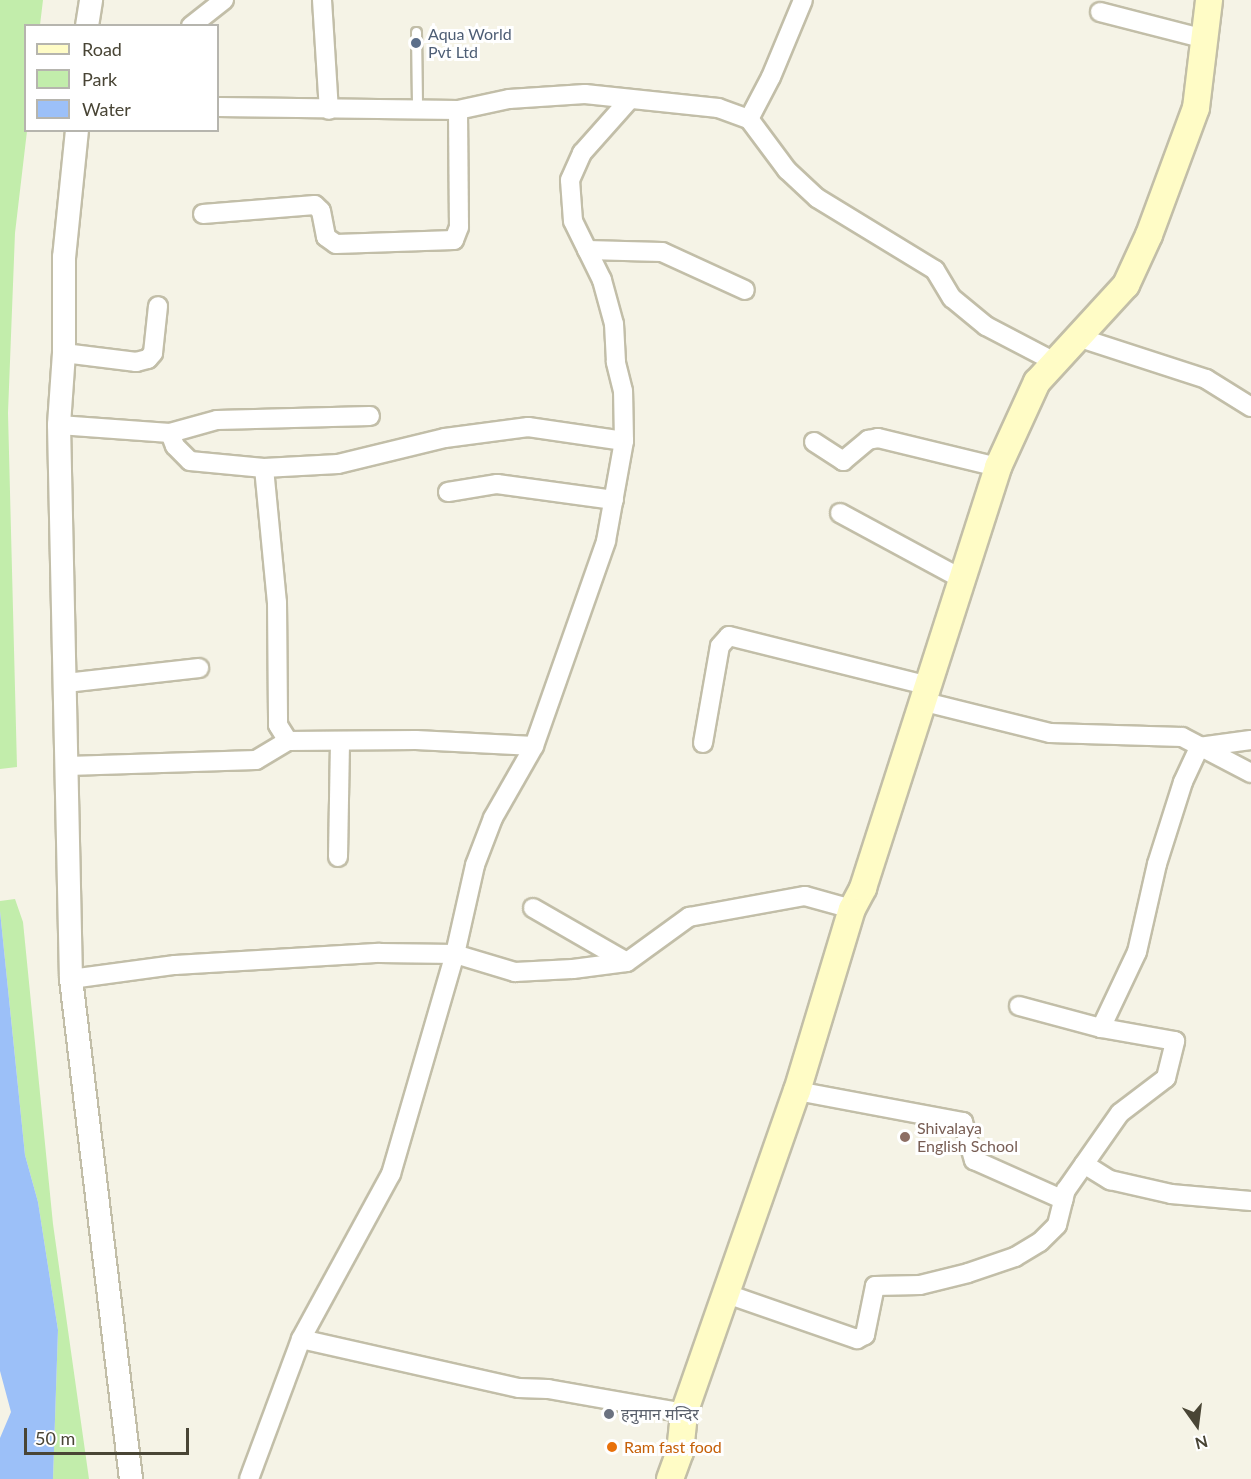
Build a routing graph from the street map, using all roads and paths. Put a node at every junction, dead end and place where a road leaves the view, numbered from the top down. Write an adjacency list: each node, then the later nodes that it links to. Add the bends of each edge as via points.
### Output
1 (91, 0): 7 (street)
2 (224, 0): 8 (street)
3 (322, 0): 14 (street)
4 (802, 0): 16 (street)
5 (1209, 0): 10 (main road)
6 (1100, 12): 10 (street)
7 (87, 24)
8 (194, 24)
9 (416, 33): 13 (lane)
10 (1205, 39): 22 (main road, via 1196,108 1149,235 1126,285)
11 (630, 99): 15 (street, via 585,94 509,99); 16 (street, via 718,108); 19 (street, via 582,153 570,180 573,221)
12 (219, 107): 14 (street)
13 (417, 107): 14 (street); 15 (street)
14 (329, 110)
15 (458, 110): 18 (street, via 459,227 454,240 336,244 327,237 321,211 315,205)
16 (749, 119): 24 (street, via 787,170 818,198 935,270 952,298 986,326)
17 (77, 132): 23 (street, via 64,257)
18 (203, 214)
19 (587, 250): 20 (street, via 662,252); 29 (street, via 602,280 614,324 616,362 623,391)
20 (745, 290)
21 (159, 306): 23 (street, via 153,353 148,359 136,362)
22 (1077, 337): 24 (main road); 25 (street, via 1206,379)
23 (64, 353): 27 (street)
24 (1056, 362): 31 (main road, via 1037,382)
25 (1251, 407)
26 (370, 416): 28 (street, via 217,420)
27 (59, 425): 28 (street); 38 (street)
28 (170, 433): 32 (street, via 175,446 190,461)
29 (624, 441): 32 (street, via 528,428 445,438 338,464); 34 (street)
30 (814, 442): 31 (street, via 843,461 868,440 878,438)
31 (998, 467): 36 (main road)
32 (264, 468): 41 (street, via 277,602 278,724)
33 (448, 492): 34 (street, via 497,484)
34 (614, 500): 44 (street, via 606,542)
35 (840, 513): 36 (street)
36 (960, 578): 39 (main road)
37 (199, 668): 38 (street)
38 (66, 683): 46 (street)
39 (923, 693): 43 (street, via 729,636 720,646); 45 (street, via 1050,733 1182,737); 50 (main road, via 863,888)
40 (1251, 740): 45 (street)
41 (288, 741): 42 (street); 46 (street, via 256,760)
42 (339, 742): 44 (street, via 416,740); 48 (street)
43 (703, 743)
44 (534, 746): 51 (street, via 492,818 463,908)
45 (1199, 747): 47 (street); 55 (street, via 1183,782 1157,864 1137,952)
46 (68, 766): 53 (street)
47 (1251, 774)
48 (339, 857)
49 (533, 908): 52 (street)
50 (852, 909): 52 (street, via 805,896 689,917); 56 (main road)
51 (455, 954): 52 (street, via 515,972); 53 (street, via 287,957 175,965); 61 (street, via 391,1174)
52 (627, 962)
53 (71, 980): 63 (street)
54 (1019, 1006): 55 (street)
55 (1101, 1028): 57 (street, via 1175,1041 1166,1078 1120,1113)
56 (797, 1091): 58 (street, via 963,1122 974,1160); 60 (main road)
57 (1084, 1164): 58 (street, via 1066,1190); 59 (street, via 1110,1180 1171,1194)
58 (1064, 1200): 60 (street, via 1058,1225 1015,1257 920,1285 875,1286 865,1335 856,1339)
59 (1251, 1201)
60 (727, 1294): 62 (main road)
61 (301, 1339): 62 (street, via 519,1388 548,1389); 64 (street)
62 (684, 1413): 65 (main road, via 680,1452)
63 (131, 1479)
64 (249, 1479)
65 (670, 1479)

